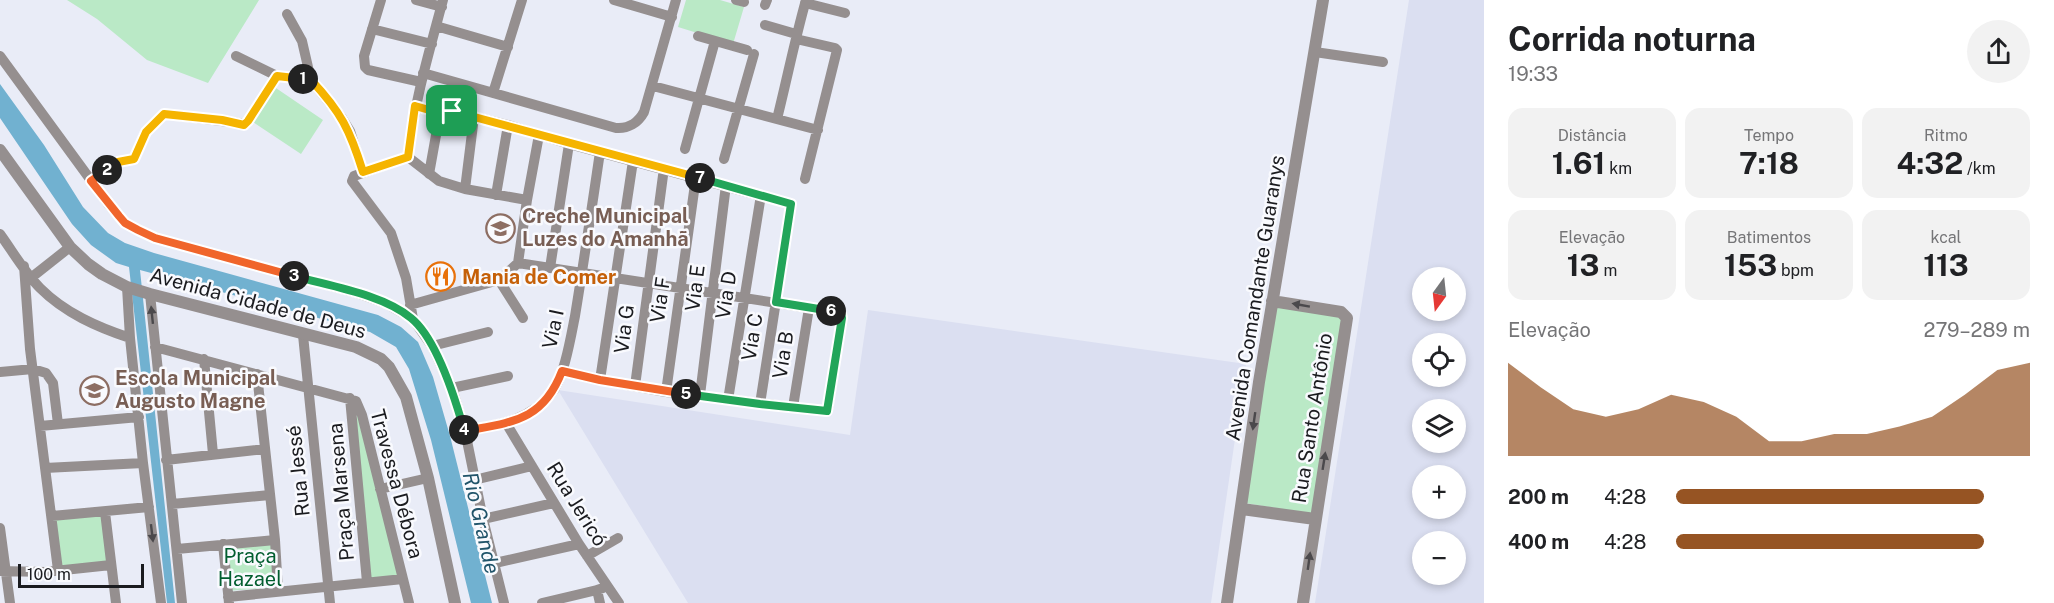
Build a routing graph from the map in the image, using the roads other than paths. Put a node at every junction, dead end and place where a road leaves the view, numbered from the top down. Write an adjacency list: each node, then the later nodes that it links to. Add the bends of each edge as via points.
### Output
1 (381, 0): 15 (street)
2 (416, 0): 9 (street)
3 (522, 0): 20 (street)
4 (614, 0): 7 (street)
5 (676, 0): 12 (street)
6 (1323, 0): 21 (street, Avenida Comandante Guaranys)
7 (630, 2): 12 (street)
8 (805, 2): 10 (street); 17 (street)
9 (442, 3): 14 (street)
10 (845, 13)
11 (287, 14): 27 (street, via 302,42)
12 (672, 17): 28 (street)
13 (765, 25): 17 (street)
14 (436, 26): 19 (street); 20 (street)
15 (372, 29): 19 (street); 26 (street, via 364,56 368,70)
16 (698, 36): 18 (street)
17 (796, 36): 35 (street); 37 (street, via 837,50)
18 (715, 41): 30 (street); 32 (street, via 750,52)
19 (432, 44): 26 (street)
20 (508, 47): 29 (street)
21 (1315, 52): 24 (street); 72 (street, Avenida Comandante Guaranys)
22 (0, 56): 51 (street)
23 (236, 56): 25 (street)
24 (1383, 62)
25 (277, 76): 27 (street); 51 (street, via 246,124 164,114 146,132 134,159 118,162)
26 (422, 77): 29 (street); 31 (street)
27 (311, 80): 47 (street, via 350,131)
28 (653, 86): 29 (street, via 641,117 624,129); 30 (street)
29 (494, 93)
30 (699, 98): 32 (street); 40 (street)
31 (415, 106): 33 (street); 43 (street)
32 (738, 108): 35 (street); 44 (street)
33 (440, 113): 34 (street, via 452,111); 48 (street)
34 (474, 117): 36 (street); 53 (street)
35 (777, 119): 37 (street)
36 (508, 125): 38 (street); 54 (street)
37 (818, 130): 50 (street)
38 (539, 135): 39 (street); 56 (street)
39 (570, 144): 42 (street); 61 (street)
40 (685, 149)
41 (0, 150): 58 (street, Avenida Cidade de Deus)
42 (600, 152): 45 (street); 62 (street, Via I)
43 (408, 157): 47 (street); 48 (street)
44 (724, 159)
45 (633, 160): 46 (street); 64 (street)
46 (664, 168): 49 (street); 66 (street, Via G)
47 (363, 172): 74 (street, via 352,179 391,233 406,278)
48 (429, 174): 53 (street)
49 (696, 177): 52 (street); 68 (street, Via F)
50 (806, 179)
51 (91, 181): 77 (street, via 125,223 155,238 357,293)
52 (726, 185): 55 (street); 70 (street, Via E)
53 (465, 189): 54 (street)
54 (496, 195): 56 (street)
55 (761, 195): 71 (street, Via D); 73 (street, Via C, via 791,204)
56 (526, 200): 59 (street)
57 (0, 234): 60 (street)
58 (70, 247): 63 (street); 67 (street, Avenida Cidade de Deus, via 102,274)
59 (518, 263): 61 (street); 65 (street)
60 (24, 266): 63 (street); 84 (street)
61 (550, 268): 62 (street)
62 (582, 273): 64 (street); 85 (street, Via I)
63 (32, 278): 80 (street, via 71,312)
64 (616, 278): 66 (street); 89 (street)
65 (500, 280): 74 (street); 76 (street)
66 (648, 282): 68 (street); 90 (street, Via G)
67 (129, 287): 69 (street, Avenida Cidade de Deus); 80 (street)
68 (680, 287): 70 (street); 93 (street, Via F)
69 (147, 293): 79 (street, Avenida Cidade de Deus); 82 (street, one-way to 69)
70 (713, 293): 71 (street); 94 (street, Via E)
71 (743, 297): 73 (street); 96 (street, Via D)
72 (1272, 301): 117 (street, Avenida Comandante Guaranys, one-way to 117); 121 (street, Rua Santo Antônio, one-way to 72, via 1347,318 1341,312)
73 (776, 302): 75 (street); 97 (street, Via C)
74 (410, 305): 77 (street)
75 (809, 308): 98 (street, Via B); 98 (street, via 842,315 828,410)
76 (523, 318)
77 (413, 319): 81 (street)
78 (488, 332): 81 (street)
79 (303, 335): 91 (street, Rua Jessé); 110 (street, Avenida Cidade de Deus, via 356,347 389,367 406,397)
80 (130, 338): 99 (street)
81 (432, 346): 92 (street)
82 (155, 347): 83 (street, Travessa Débora); 106 (street)
83 (204, 359): 87 (street, Travessa Débora); 105 (street)
84 (33, 369): 86 (street); 101 (street, via 51,377); 102 (street)
85 (562, 371): 89 (street); 100 (street, Via I, via 545,401 522,418)
86 (0, 372)
87 (257, 374): 91 (street, Travessa Débora); 104 (street)
88 (508, 376): 92 (street)
89 (600, 380): 90 (street)
90 (635, 386): 93 (street)
91 (307, 388): 95 (street, Travessa Débora); 135 (street, Rua Jessé)
92 (452, 388): 103 (street)
93 (666, 392): 94 (street)
94 (700, 395): 96 (street)
95 (350, 398): 112 (street, Travessa Débora, via 356,401 362,415); 134 (street, Praça Marsena)
96 (728, 400): 97 (street)
97 (760, 404): 98 (street)
98 (792, 407)
99 (139, 417): 101 (street); 107 (street)
100 (506, 423): 103 (street, Via I); 108 (street, Rua Jericó)
101 (57, 424): 102 (street)
102 (40, 426): 109 (street)
103 (465, 431): 111 (street)
104 (265, 449): 105 (street); 113 (street)
105 (213, 454): 106 (street)
106 (166, 460): 115 (street)
107 (143, 463): 109 (street); 116 (street)
108 (532, 466): 111 (street); 114 (street, Rua Jericó)
109 (45, 468): 119 (street)
110 (428, 478): 112 (street); 147 (street, Avenida Cidade de Deus)
111 (474, 480): 120 (street)
112 (380, 489): 133 (street, Travessa Débora)
113 (270, 495): 115 (street); 124 (street)
114 (554, 503): 120 (street); 126 (street, Rua Jericó)
115 (172, 504): 127 (street)
116 (149, 507): 118 (street); 143 (street, one-way to 143)
117 (1242, 509): 121 (street); 152 (street, Avenida Comandante Guaranys)
118 (105, 512): 119 (street); 130 (street)
119 (52, 516): 131 (street)
120 (483, 519): 129 (street)
121 (1315, 519): 153 (street, Rua Santo Antônio, one-way to 121)
122 (0, 528): 132 (street)
123 (618, 538): 128 (street)
124 (275, 540): 125 (street); 138 (street)
125 (223, 544): 127 (street); 139 (street)
126 (579, 544): 128 (street, Rua Jericó); 129 (street)
127 (177, 549): 144 (street)
128 (586, 555): 136 (street, Rua Jericó)
129 (495, 563): 148 (street)
130 (111, 565): 131 (street); 142 (street)
131 (58, 570): 132 (street)
132 (3, 571): 141 (street)
133 (403, 579): 134 (street); 146 (street, Travessa Débora)
134 (367, 582): 135 (street)
135 (328, 586): 138 (street); 145 (street, Rua Jessé)
136 (609, 587): 137 (street); 151 (street, Rua Jericó)
137 (597, 590): 140 (street); 150 (street)
138 (278, 591): 139 (street)
139 (229, 600)
140 (556, 602): 149 (street)
141 (10, 603)
142 (116, 603)
143 (161, 603)
144 (183, 603)
145 (330, 603)
146 (409, 603)
147 (456, 603)
148 (504, 603)
149 (542, 603)
150 (600, 603)
151 (619, 603)
152 (1227, 603)
153 (1303, 603)

